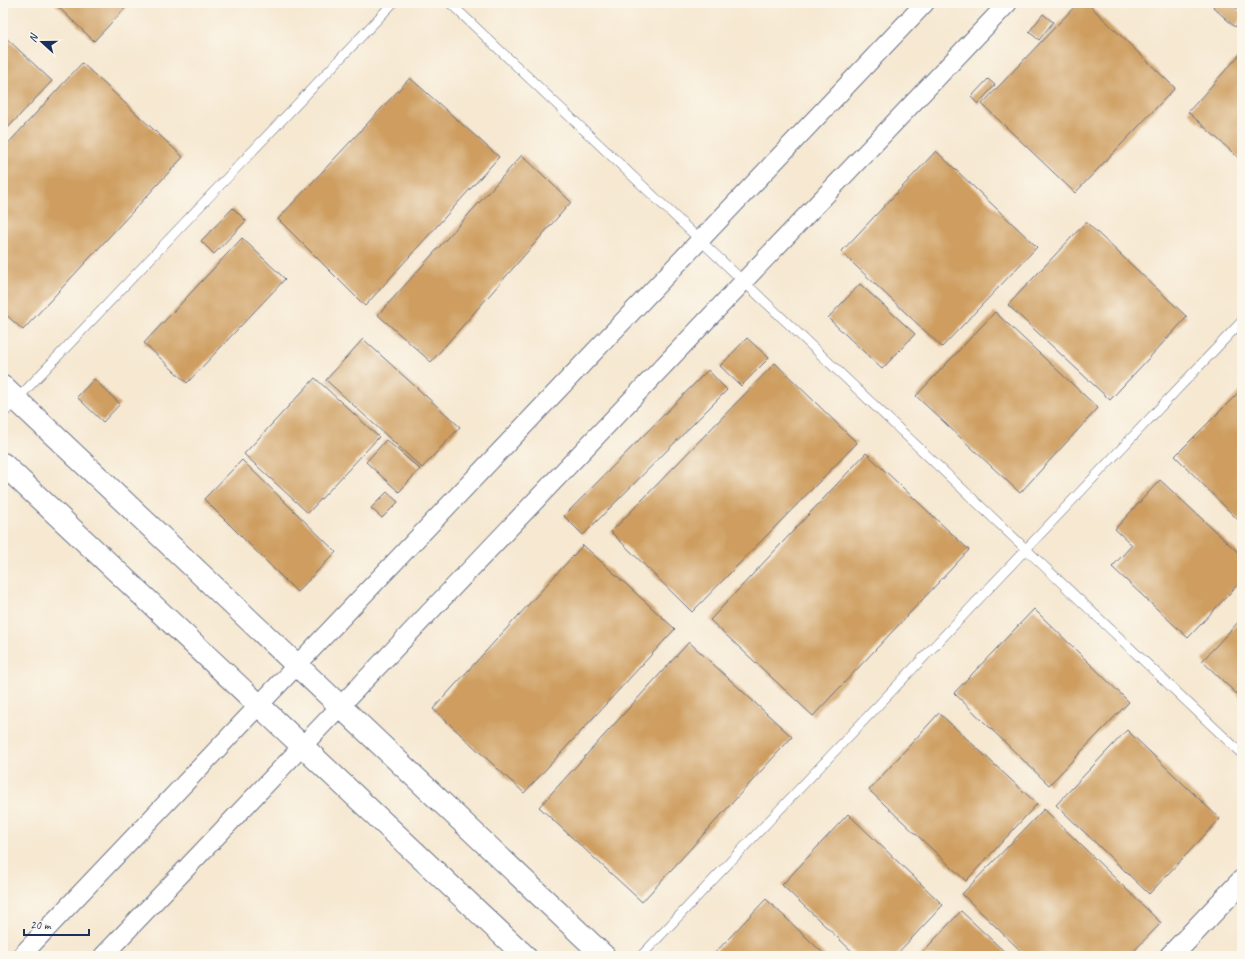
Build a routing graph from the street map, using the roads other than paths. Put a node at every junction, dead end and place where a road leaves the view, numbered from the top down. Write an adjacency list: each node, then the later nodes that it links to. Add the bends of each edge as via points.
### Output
1 (393, 3): 8 (lane)
2 (450, 3): 5 (lane)
3 (925, 3): 5 (street)
4 (1008, 3): 6 (street)
5 (699, 240): 6 (lane); 11 (street)
6 (743, 281): 10 (lane); 13 (street)
7 (1242, 321): 10 (lane)
8 (8, 401): 11 (street)
9 (3, 464): 12 (street)
10 (1026, 549): 15 (lane); 21 (lane)
11 (296, 665): 12 (street); 13 (street)
12 (258, 705): 14 (street); 17 (street)
13 (340, 706): 14 (street); 20 (street)
14 (302, 746): 18 (street); 19 (street)
15 (1242, 754)
16 (1242, 881): 22 (street)
17 (21, 956)
18 (103, 956)
19 (525, 956)
20 (604, 956)
21 (641, 956)
22 (1171, 956)

